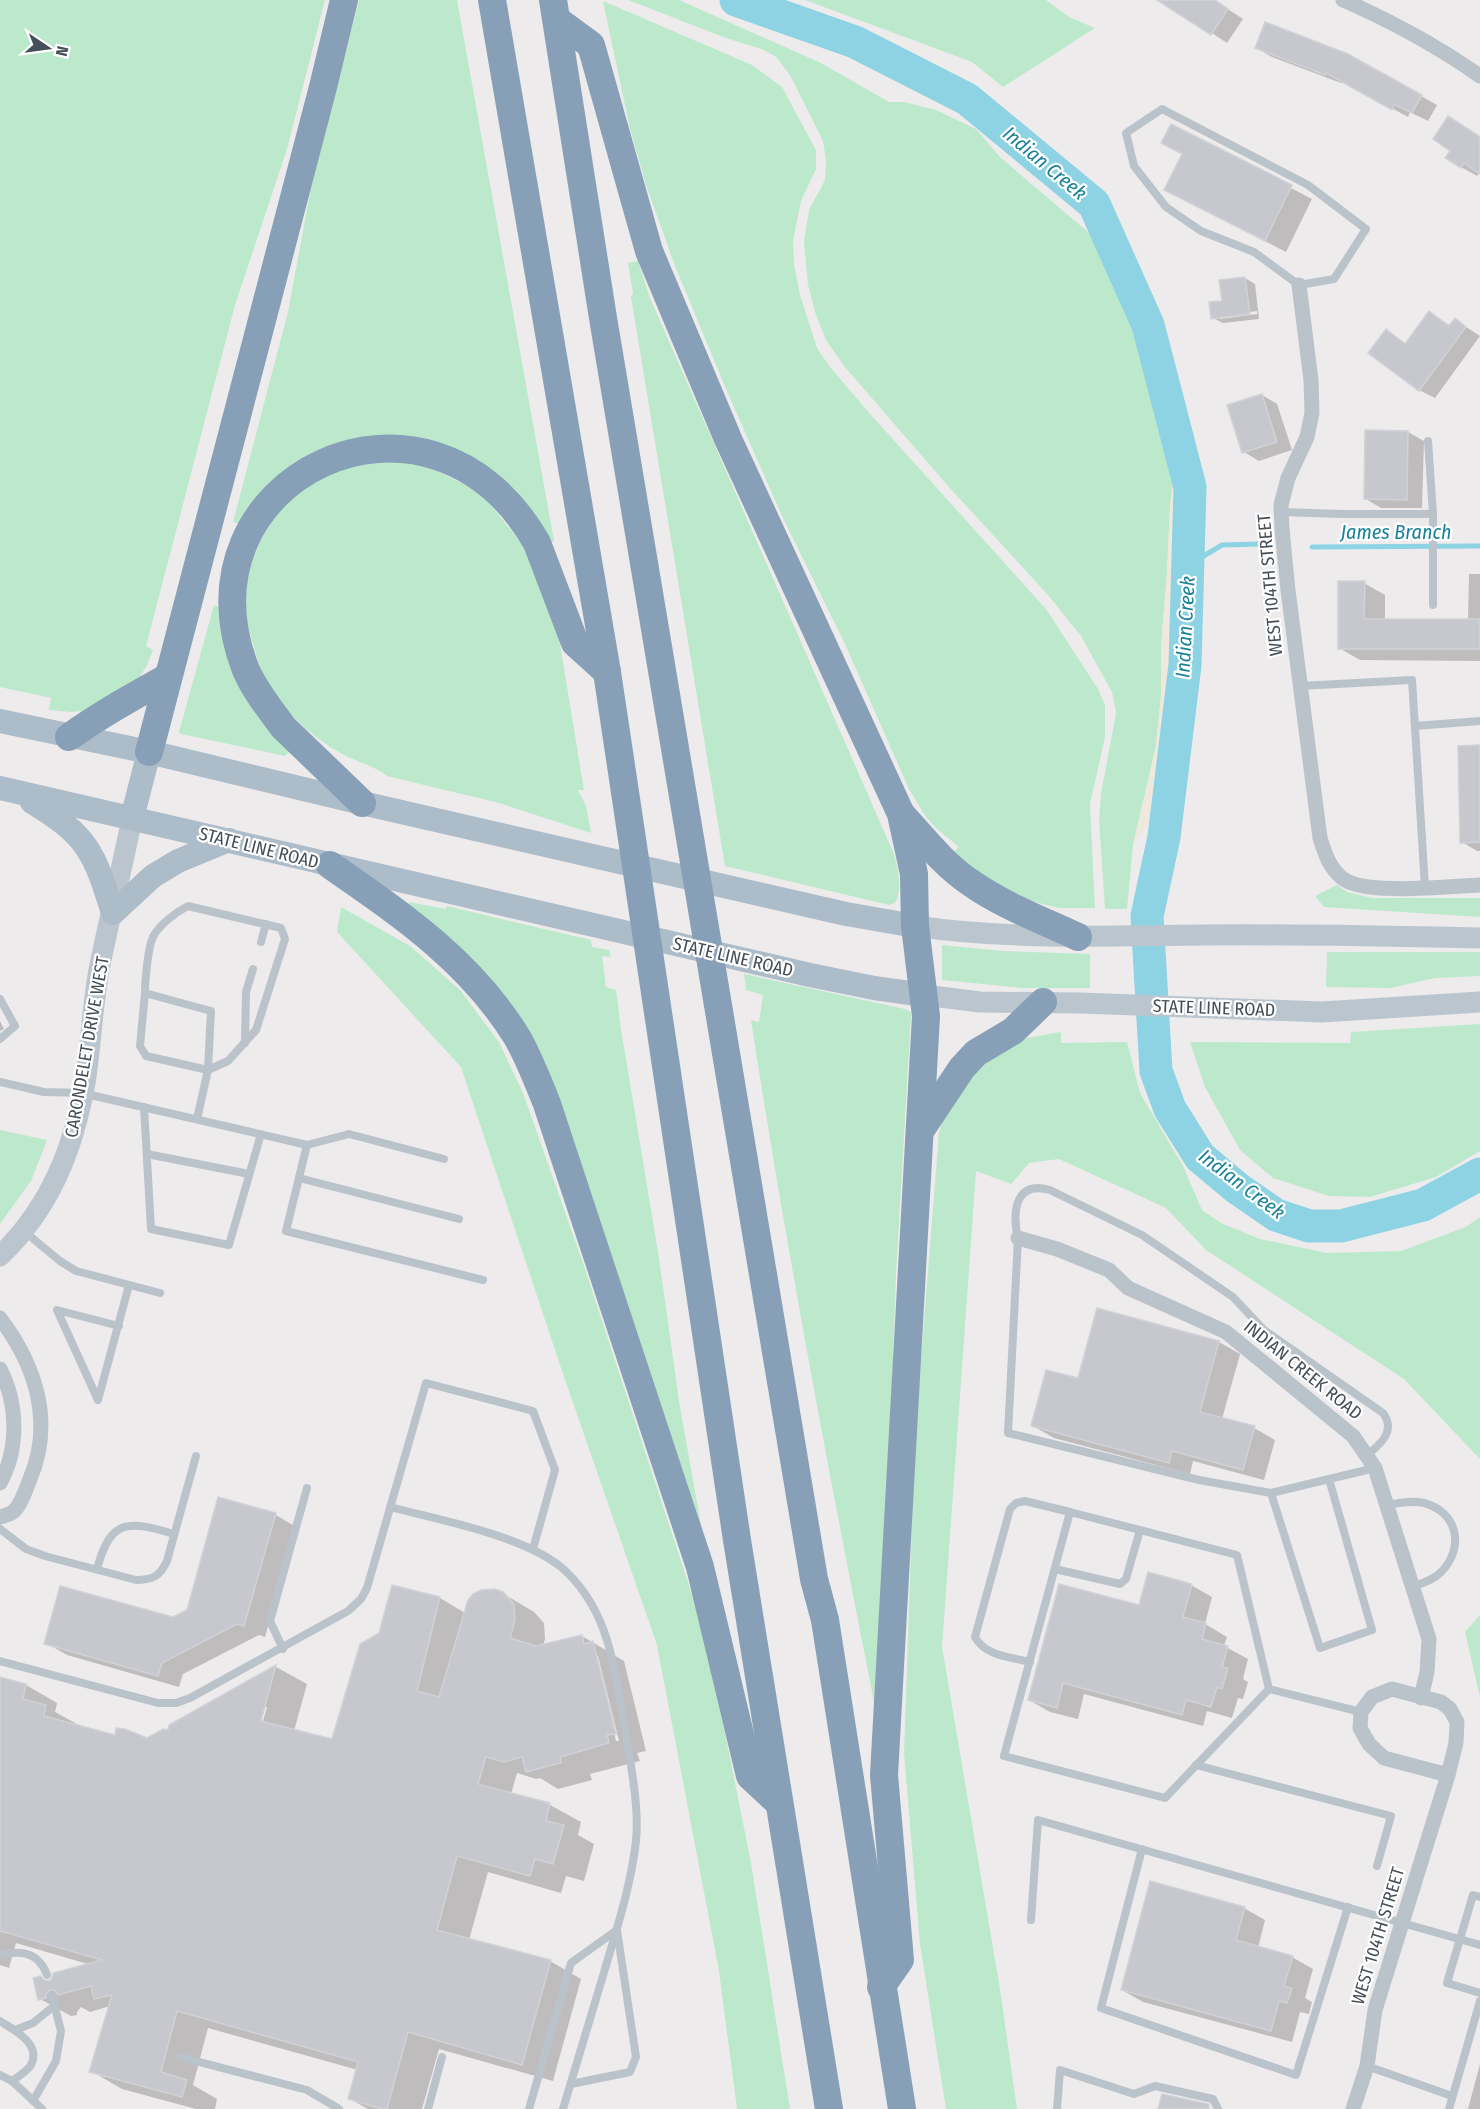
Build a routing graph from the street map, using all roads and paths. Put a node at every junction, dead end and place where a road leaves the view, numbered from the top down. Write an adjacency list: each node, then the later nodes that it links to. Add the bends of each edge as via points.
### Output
1 (344, 0): 12 (highway)
2 (492, 0): 11 (highway)
3 (1343, 0): 5 (street, via 1445,52)
4 (554, 7): 21 (highway, via 591,45 649,251 728,439); 100 (highway, via 719,1015 814,1579 825,1620)
5 (1480, 76)
6 (1299, 285): 6 (lane, via 1254,252 1201,231 1166,207 1134,165 1125,133 1162,109 1308,185 1366,229 1334,279); 8 (street, WEST 104TH STREET, via 1312,413 1307,437 1288,478)
7 (1428, 441): 9 (lane)
8 (1281, 512): 9 (lane); 13 (street, WEST 104TH STREET)
9 (1433, 518): 10 (lane)
10 (1433, 605)
11 (607, 672): 20 (highway, via 575,643 530,530 501,496 460,464 424,451 370,449 336,457 303,473 271,501 248,535 234,580 234,625 247,672 273,714); 88 (highway)
12 (168, 677): 17 (highway); 18 (highway)
13 (1300, 686): 16 (lane, via 1412,680); 26 (street, WEST 104TH STREET, via 1326,860 1343,879 1361,886)
14 (0, 721): 17 (main road)
15 (1480, 721): 16 (lane)
16 (1415, 726): 26 (lane)
17 (69, 737): 18 (main road)
18 (149, 752): 20 (main road); 22 (main road)
19 (9, 790): 22 (main road, STATE LINE ROAD); 27 (main road, via 71,828 87,846 101,873)
20 (362, 803): 29 (main road, via 846,914)
21 (901, 814): 29 (highway, via 915,874); 30 (highway, via 969,883)
22 (132, 818): 23 (main road, STATE LINE ROAD); 27 (main road, CARONDELET DRIVE WEST)
23 (229, 840): 24 (main road, STATE LINE ROAD); 27 (main road, via 156,874)
24 (330, 865): 35 (main road, STATE LINE ROAD, via 810,975); 88 (highway, via 406,918 451,956 495,1007 532,1065 700,1567 750,1776)
25 (1480, 885): 26 (street)
26 (1425, 887)
27 (113, 913): 43 (main road, CARONDELET DRIVE WEST, via 100,969)
28 (266, 924): 32 (lane); 34 (lane, via 188,906 179,911 153,937); 40 (lane, via 282,928 285,939 256,1030)
29 (915, 926): 30 (main road, via 982,934); 35 (highway)
30 (1078, 937): 31 (main road, via 1322,934)
31 (1480, 938)
32 (261, 942)
33 (253, 969): 40 (lane, via 246,992)
34 (145, 993): 41 (lane, via 211,1011); 41 (lane, via 140,1046 146,1056)
35 (924, 995): 37 (main road, STATE LINE ROAD, via 980,1002); 46 (highway)
36 (0, 999): 39 (lane, via 15,1026)
37 (1043, 1002): 38 (main road, STATE LINE ROAD, via 1322,1012); 46 (highway, via 1013,1031 976,1053)
38 (1480, 1002)
39 (0, 1039)
40 (245, 1042): 41 (lane, via 228,1061)
41 (208, 1070): 45 (lane)
42 (0, 1082): 43 (lane, via 44,1092)
43 (82, 1093): 44 (lane); 54 (main road, CARONDELET DRIVE WEST, via 64,1162 40,1209)
44 (144, 1107): 45 (lane); 49 (lane)
45 (197, 1119): 47 (lane)
46 (919, 1133): 100 (highway, via 885,1775 900,1960)
47 (261, 1134): 48 (lane); 51 (lane)
48 (307, 1145): 50 (lane, via 349,1134); 52 (lane)
49 (147, 1154): 51 (lane); 51 (lane, via 151,1229 229,1245)
50 (444, 1159)
51 (249, 1174)
52 (299, 1178): 53 (lane); 57 (lane, via 286,1230)
53 (459, 1219)
54 (23, 1230): 56 (main road, CARONDELET DRIVE WEST); 58 (lane, via 76,1271)
55 (1018, 1238): 64 (street, INDIAN CREEK ROAD, via 1109,1270 1128,1288 1226,1332 1353,1436); 64 (lane, via 1014,1222 1018,1200 1024,1192 1039,1187 1142,1235 1233,1297 1264,1330 1383,1413 1388,1419 1388,1430); 68 (lane, via 1008,1433 1199,1480)
56 (0, 1256)
57 (483, 1280)
58 (129, 1285): 59 (lane); 61 (lane)
59 (160, 1293)
60 (0, 1318): 72 (street, via 28,1366 41,1406 42,1432 37,1464 24,1495 13,1512)
61 (119, 1326): 61 (lane, via 107,1368 98,1400 57,1310)
62 (0, 1370): 66 (street, via 12,1404 14,1432 11,1455)
63 (196, 1456): 75 (lane)
64 (1371, 1461): 65 (lane); 69 (street, INDIAN CREEK ROAD)
65 (1329, 1479): 68 (lane); 68 (lane, via 1372,1630 1320,1648)
66 (0, 1483)
67 (307, 1488): 80 (lane, via 270,1622)
68 (1271, 1493)
69 (1387, 1505): 79 (street, INDIAN CREEK ROAD); 79 (lane, via 1422,1502 1437,1508 1449,1517 1455,1533 1450,1561 1440,1573)
70 (390, 1507): 76 (lane); 76 (lane, via 426,1383 532,1411 555,1470); 80 (lane, via 361,1599 348,1611)
71 (1070, 1512): 74 (lane); 78 (lane); 82 (lane, via 1025,1501 1010,1509 975,1637 986,1651)
72 (0, 1518)
73 (0, 1528): 77 (lane, via 26,1549)
74 (1140, 1530): 78 (lane, via 1126,1579 1120,1584); 83 (lane, via 1237,1555)
75 (174, 1534): 77 (lane, via 140,1524 121,1528 108,1540); 77 (lane, via 161,1573 150,1580)
76 (533, 1549): 95 (lane, via 561,1567 576,1583 606,1631 614,1661 636,1812 636,1840)
77 (97, 1569)
78 (1055, 1569): 82 (lane)
79 (1412, 1587): 84 (street, INDIAN CREEK ROAD, via 1429,1640)
80 (283, 1649): 81 (lane, via 176,1703 158,1703)
81 (0, 1661)
82 (1030, 1662): 86 (lane, via 1005,1756 1165,1798)
83 (1269, 1689): 85 (lane); 86 (lane)
84 (1421, 1698): 85 (street, via 1392,1689 1372,1697); 87 (street, via 1441,1702 1457,1722)
85 (1361, 1712): 87 (street, via 1360,1728 1384,1758)
86 (1196, 1765): 90 (lane, via 1391,1816)
87 (1448, 1775): 94 (street, WEST 104TH STREET)
88 (779, 1803): 120 (highway)
89 (1142, 1849): 92 (lane); 92 (lane, via 1101,2008 1296,2075); 93 (lane, via 1038,1820)
90 (1377, 1866)
91 (1480, 1897): 96 (lane, via 1473,1895)
92 (1348, 1907): 94 (lane)
93 (1031, 1920)
94 (1402, 1922): 96 (lane); 109 (street, WEST 104TH STREET, via 1375,2010)
95 (617, 1930): 112 (lane); 112 (lane, via 636,2057 630,2072); 118 (lane, via 571,1963)
96 (1459, 1938): 97 (lane); 101 (lane, via 1447,1983)
97 (1480, 1945)
98 (0, 1956): 99 (lane, via 11,1952 30,1954 43,1964)
99 (47, 1975)
100 (881, 1987): 121 (highway)
101 (1480, 1993)
102 (52, 1996): 104 (lane)
103 (1480, 2001): 113 (lane)
104 (54, 2006): 106 (lane, via 33,2023); 114 (lane, via 62,2031 56,2061)
105 (0, 2021): 106 (lane)
106 (15, 2030): 111 (lane, via 31,2046 33,2056 30,2066)
107 (442, 2056): 117 (lane)
108 (180, 2057): 116 (lane, via 307,2090)
109 (1367, 2066): 113 (lane); 124 (street, WEST 104TH STREET)
110 (0, 2075): 111 (lane)
111 (12, 2081): 114 (lane)
112 (571, 2084): 119 (lane)
113 (1452, 2096): 125 (lane)
114 (33, 2101): 115 (lane)
115 (42, 2109)
116 (339, 2109)
117 (428, 2109)
118 (529, 2109)
119 (563, 2109)
120 (829, 2109)
121 (902, 2109)
122 (1057, 2109): 123 (lane, via 1060,2070 1134,2094 1155,2086 1213,2099)
123 (1218, 2109)
124 (1353, 2109)
125 (1449, 2109)

